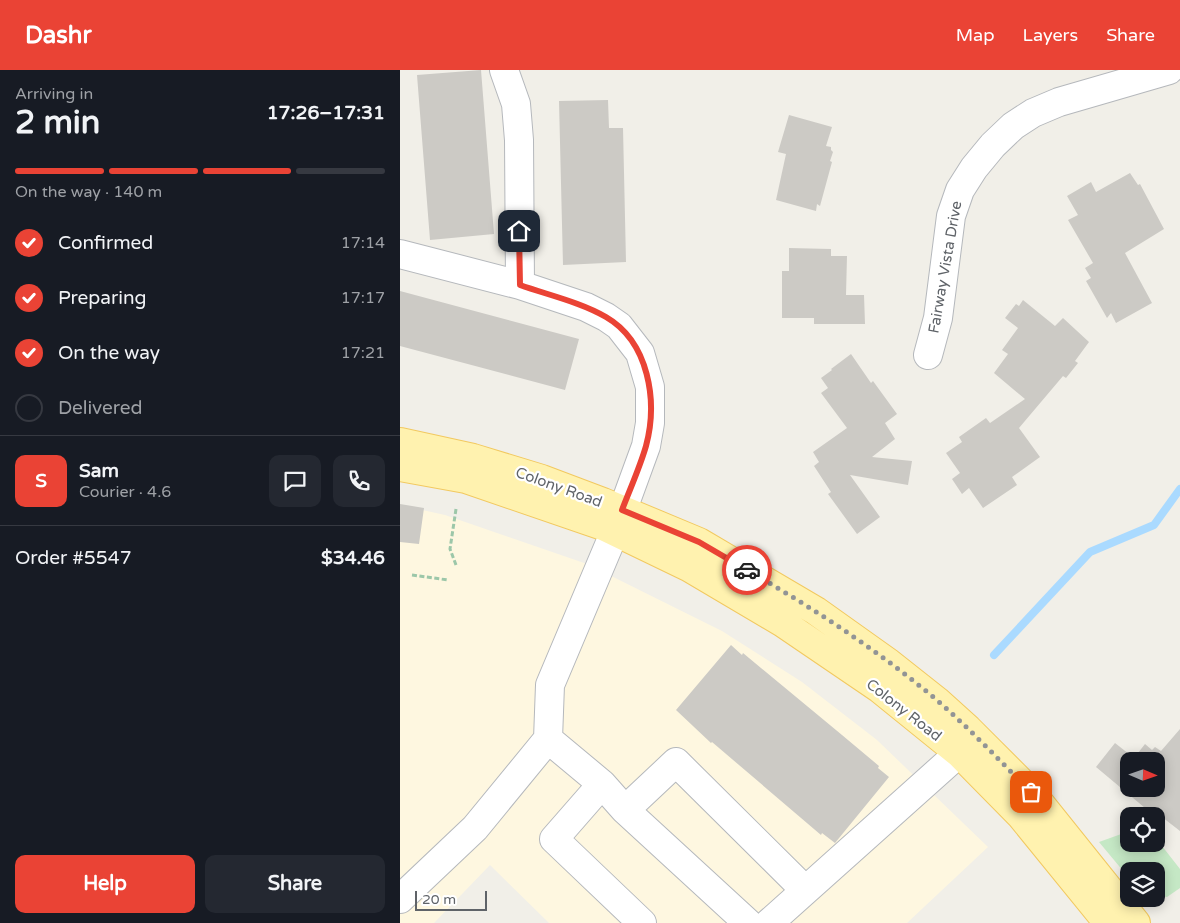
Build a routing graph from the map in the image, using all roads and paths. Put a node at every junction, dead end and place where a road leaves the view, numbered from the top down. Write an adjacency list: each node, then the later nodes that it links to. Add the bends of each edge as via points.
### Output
1 (504, 70): 4 (street, via 516,104 519,140)
2 (1169, 70): 5 (street, Fairway Vista Drive, via 1059,102 1033,113 993,145 960,190 951,216 938,318)
3 (400, 254): 4 (street)
4 (520, 285): 9 (street, via 606,317 619,326 640,353 650,387 650,423 646,446)
5 (928, 355)
6 (400, 442): 9 (main road, Colony Road, via 473,458 542,479)
7 (400, 467): 9 (main road, Colony Road, via 466,480)
8 (456, 509): 10 (path, via 450,549)
9 (618, 521): 13 (street, via 550,685); 14 (main road, Colony Road, via 783,622 880,689); 23 (main road, Colony Road, via 699,542 791,595 889,663 968,729 1031,792)
10 (456, 564)
11 (412, 575): 12 (path)
12 (448, 580)
13 (548, 739): 15 (street); 18 (street, via 475,828)
14 (959, 753): 17 (street); 22 (main road, Colony Road, via 1021,816)
15 (602, 784): 16 (street); 19 (street, via 554,839)
16 (625, 810): 17 (street, via 676,762); 20 (street)
17 (805, 890): 21 (street)
18 (400, 899)
19 (642, 923)
20 (748, 923)
21 (769, 923)
22 (1108, 923)
23 (1136, 923)

